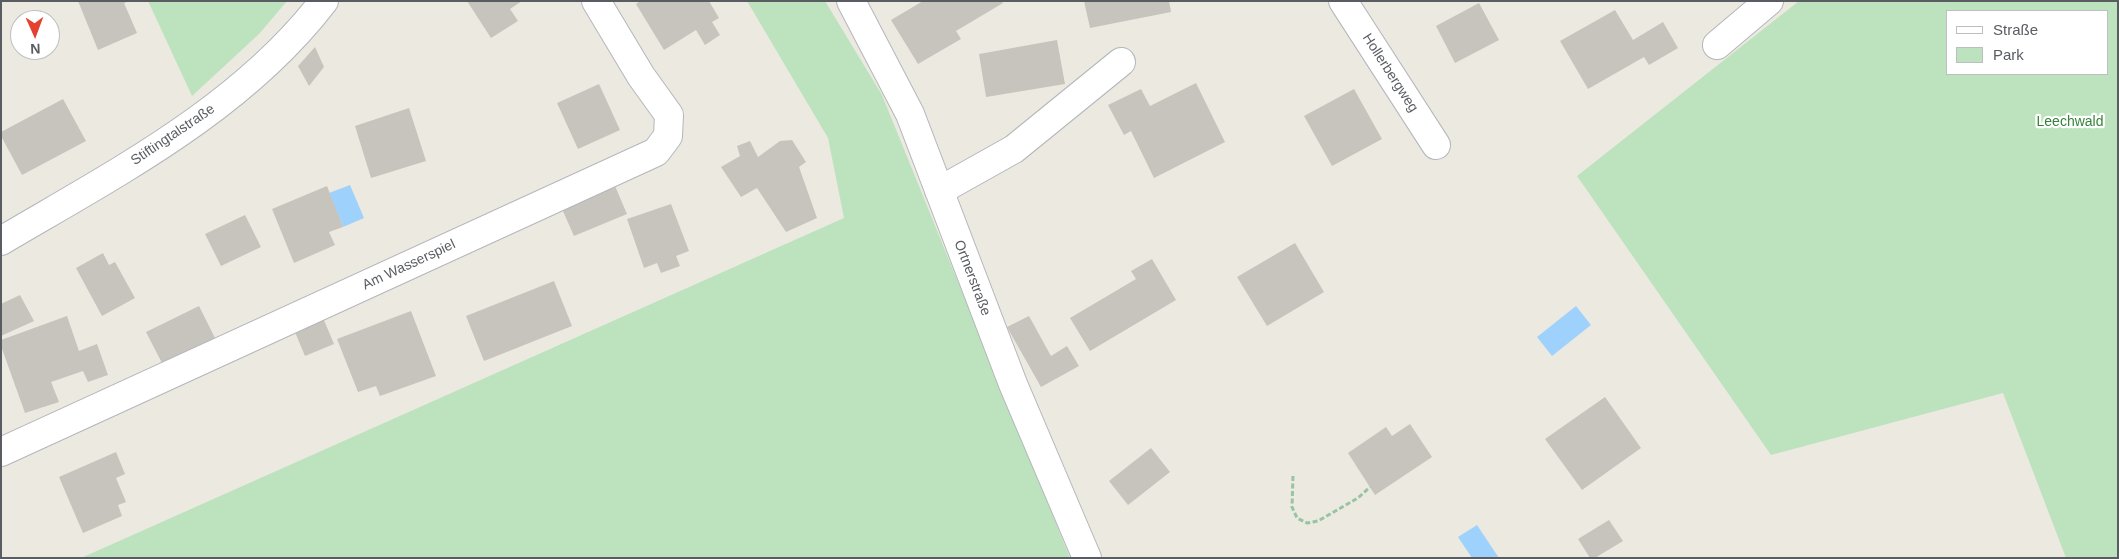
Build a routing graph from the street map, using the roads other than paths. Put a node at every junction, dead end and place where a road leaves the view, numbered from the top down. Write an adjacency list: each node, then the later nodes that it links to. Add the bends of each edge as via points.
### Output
1 (324, 1): 10 (street, Stiftingtalstraße, via 272,57 214,108 118,173)
2 (596, 1): 11 (street, Am Wasserspiel, via 641,76 669,115 668,136 656,152)
3 (851, 1): 9 (street, Ortnerstraße, via 910,114)
4 (1343, 1): 8 (street, Hollerbergweg)
5 (1769, 1): 6 (street)
6 (1717, 45)
7 (1121, 62): 9 (street, via 1014,149)
8 (1436, 145)
9 (939, 191): 12 (street, Ortnerstraße, via 1013,384)
10 (1, 241)
11 (1, 452)
12 (1087, 558)

